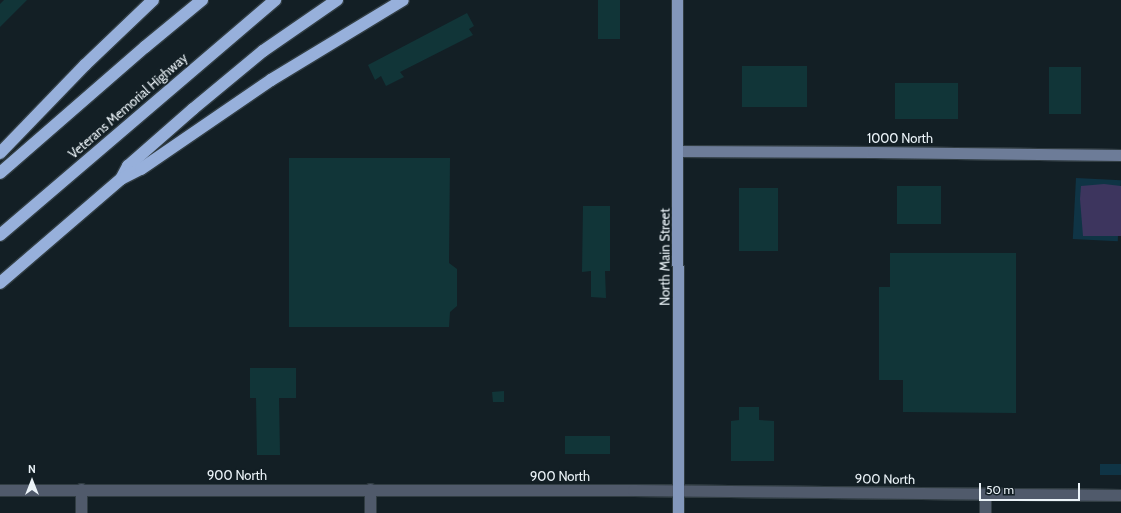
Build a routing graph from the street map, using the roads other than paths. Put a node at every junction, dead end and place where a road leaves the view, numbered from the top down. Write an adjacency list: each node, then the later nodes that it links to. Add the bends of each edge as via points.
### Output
1 (142, 0): 8 (highway)
2 (153, 0): 8 (highway)
3 (202, 0): 12 (highway)
4 (275, 0): 14 (highway, Veterans Memorial Highway)
5 (338, 0): 13 (highway, via 263,51 128,166)
6 (403, 0): 13 (highway, via 271,80 142,169)
7 (677, 0): 9 (main road, North Main Street)
8 (85, 64): 10 (highway)
9 (678, 152): 11 (main road, 1000 North); 19 (main road, North Main Street)
10 (0, 153)
11 (1121, 155)
12 (0, 173)
13 (121, 179): 15 (highway)
14 (0, 235)
15 (0, 283)
16 (81, 489): 17 (street, 900 North); 18 (street, 900 North); 22 (street)
17 (370, 489): 19 (street, 900 North); 23 (street)
18 (0, 490)
19 (678, 491): 20 (street, 900 North); 24 (main road, North Main Street)
20 (985, 494): 21 (street, 900 North); 25 (street)
21 (1121, 496)
22 (82, 513)
23 (370, 513)
24 (678, 513)
25 (985, 513)

